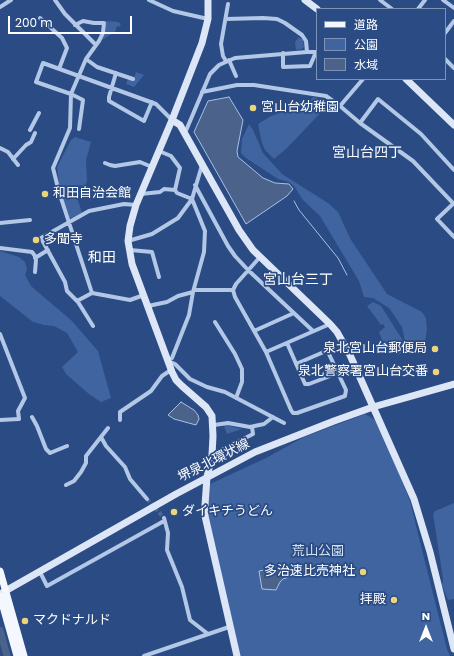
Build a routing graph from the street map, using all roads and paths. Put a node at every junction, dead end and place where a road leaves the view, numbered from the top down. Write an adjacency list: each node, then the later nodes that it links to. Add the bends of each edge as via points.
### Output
1 (11, 0): 10 (street)
2 (55, 0): 19 (street)
3 (149, 0): 16 (street, via 173,11)
4 (208, 0): 16 (street)
5 (305, 0): 11 (street)
6 (380, 0): 12 (street)
7 (425, 0): 13 (street)
8 (443, 0): 14 (street)
9 (228, 4): 17 (street)
10 (0, 7)
11 (316, 8)
12 (391, 8)
13 (419, 8)
14 (454, 8)
15 (40, 18): 30 (street, via 62,38 67,48)
16 (208, 19): 43 (street, via 202,43)
17 (226, 19): 22 (street, via 277,19 302,35 306,41); 28 (street, via 221,44 223,56)
18 (454, 21): 20 (street)
19 (75, 25): 21 (street); 21 (street, via 83,21 104,23 103,33)
20 (446, 31)
21 (96, 45): 26 (street)
22 (307, 52): 23 (street); 24 (street)
23 (316, 52)
24 (283, 53): 25 (street, via 283,67 310,66); 28 (street)
25 (316, 54)
26 (86, 59): 31 (street, via 97,67); 32 (street)
27 (446, 60): 29 (street)
28 (227, 61): 33 (street); 38 (street, via 210,74)
29 (454, 68)
30 (59, 69): 32 (street); 39 (street, via 43,63 36,82)
31 (116, 73): 34 (street); 37 (street)
32 (78, 76): 37 (street); 39 (street)
33 (236, 76)
34 (133, 79)
35 (407, 80): 45 (street)
36 (361, 81): 41 (street)
37 (112, 88): 40 (street); 40 (street, via 109,100 144,121)
38 (202, 92): 41 (street, via 237,85 254,85 318,94 326,96); 49 (street)
39 (71, 94): 46 (street, via 83,100); 65 (street, via 70,128 53,168 58,192)
40 (152, 102): 43 (street)
41 (340, 106): 44 (street)
42 (39, 113): 47 (street)
43 (172, 120): 49 (street, via 180,125); 51 (street)
44 (360, 123): 57 (street, via 378,99 421,134); 62 (street, via 413,161)
45 (454, 125)
46 (78, 129)
47 (30, 130)
48 (35, 133): 52 (street, via 32,142)
49 (185, 133): 55 (street)
50 (0, 148): 52 (street, via 8,152)
51 (159, 151): 56 (street); 59 (street, via 172,156 180,168)
52 (13, 159): 54 (street)
53 (105, 162): 56 (street, via 115,166 140,162)
54 (18, 165)
55 (202, 165): 58 (street); 72 (street, via 239,230)
56 (152, 167): 60 (street)
57 (454, 170)
58 (195, 185): 61 (street); 74 (street, via 228,246)
59 (175, 190): 60 (street, via 164,189 160,192); 61 (street)
60 (141, 194): 63 (street)
61 (192, 199): 68 (street, via 178,218 152,234); 78 (street, via 204,231 204,252)
62 (454, 203): 67 (street, via 437,219)
63 (136, 205): 65 (street, via 124,204 98,209); 68 (street)
64 (30, 220): 66 (street)
65 (69, 222): 70 (street, via 41,238); 79 (street)
66 (0, 223)
67 (454, 237)
68 (128, 241): 71 (street)
69 (0, 248): 73 (street, via 32,252)
70 (48, 250): 73 (street); 81 (street, via 67,291)
71 (130, 250): 76 (street, via 152,252); 80 (street, via 132,264)
72 (260, 257): 74 (street); 85 (street)
73 (35, 258): 75 (street)
74 (248, 270): 77 (street); 83 (street)
75 (35, 272)
76 (159, 276)
77 (233, 290): 78 (street); 87 (street)
78 (194, 291): 82 (street, via 167,302); 92 (street, via 189,316 172,358)
79 (92, 293): 80 (street, via 130,300); 81 (street)
80 (144, 295): 82 (street)
81 (77, 301): 86 (street)
82 (148, 306): 92 (street)
83 (294, 313): 87 (street); 88 (street)
84 (215, 322): 97 (street, via 242,370 242,382)
85 (330, 324): 88 (street); 98 (street, via 350,355)
86 (93, 326)
87 (254, 331): 91 (street)
88 (313, 331): 90 (street)
89 (0, 334): 101 (street, via 26,398 18,411 19,419)
90 (287, 343): 91 (street); 93 (street)
91 (266, 352): 95 (street, via 293,413 345,396 346,390)
92 (168, 361): 94 (street); 97 (street, via 175,364 190,379)
93 (296, 364): 95 (street, via 305,384); 95 (street, via 326,351)
94 (171, 370): 102 (street, via 162,376 151,391 120,412); 104 (street, via 176,380 210,411)
95 (338, 373)
96 (454, 384): 98 (street, 堺泉北環状線)
97 (236, 398): 99 (street)
98 (373, 407): 110 (street, 堺泉北環状線, via 255,452); 118 (street, via 414,499)
99 (273, 417): 103 (street); 105 (street, via 264,424)
100 (32, 418): 108 (street, via 50,453)
101 (0, 420)
102 (120, 420)
103 (284, 423)
104 (214, 425): 105 (street, via 228,423); 109 (street)
105 (252, 427): 109 (street, via 253,434)
106 (108, 428): 107 (street)
107 (101, 437): 111 (street, via 86,456 86,463 81,472 74,481); 112 (street)
108 (67, 446)
109 (212, 455): 110 (street)
110 (207, 477): 114 (street, 堺泉北環状線); 116 (street, via 207,527)
111 (66, 485)
112 (147, 499)
113 (0, 570): 115 (main road)
114 (40, 572): 115 (street, 堺泉北環状線); 117 (street, via 47,586 164,519 168,533 167,550 182,587 190,620)
115 (2, 594): 119 (main road); 120 (main road)
116 (229, 627): 117 (street); 122 (street)
117 (208, 634): 121 (street)
118 (454, 649)
119 (17, 656)
120 (24, 656)
121 (144, 656)
122 (237, 656)

